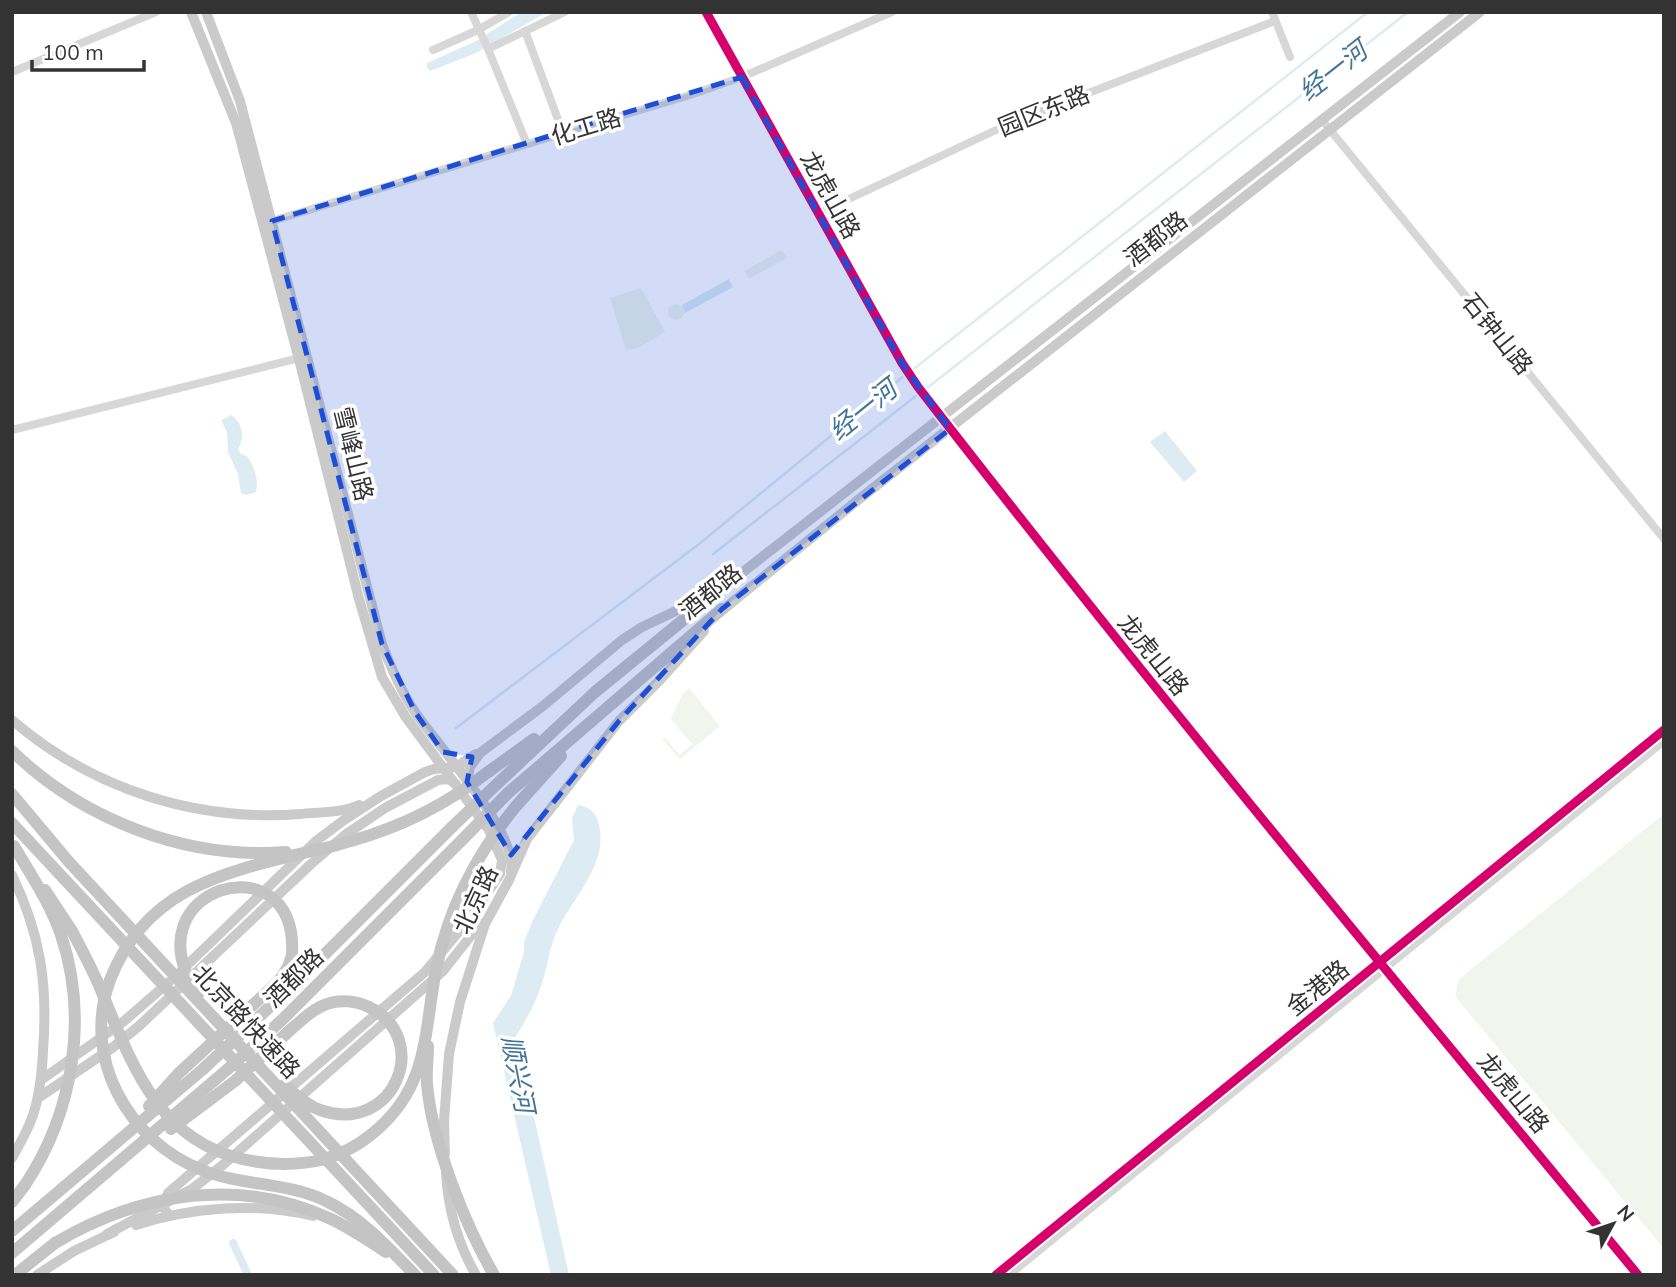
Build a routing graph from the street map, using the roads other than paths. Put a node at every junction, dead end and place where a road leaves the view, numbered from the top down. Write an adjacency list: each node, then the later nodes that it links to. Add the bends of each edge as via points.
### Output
1 (156, 12): 17 (street)
2 (191, 12): 25 (main road, 雪峰山路, via 236,123)
3 (206, 12): 24 (main road, 雪峰山路, via 240,101)
4 (471, 12): 12 (street)
5 (509, 12): 12 (street)
6 (565, 12): 13 (street)
7 (706, 12): 18 (street, 龙虎山路)
8 (892, 12): 18 (street, 化工路)
9 (1460, 12): 19 (main road, 酒都路)
10 (1480, 12): 20 (main road, 酒都路)
11 (1274, 17): 16 (street); 23 (street, 园区东路, via 1011,123)
12 (478, 30): 14 (street); 15 (street)
13 (525, 31): 14 (street); 21 (street)
14 (488, 49): 22 (street)
15 (433, 50)
16 (1290, 57)
17 (12, 72)
18 (742, 77): 21 (street, 化工路); 23 (street, 龙虎山路)
19 (1322, 120): 20 (street, 石钟山路); 26 (main road, 酒都路)
20 (1330, 130): 27 (main road, 酒都路); 29 (street, 石钟山路)
21 (563, 133): 22 (street, 化工路)
22 (527, 144): 24 (street, 化工路)
23 (819, 214): 26 (street, 龙虎山路, via 902,363)
24 (272, 221): 39 (main road, 雪峰山路, via 382,644 402,691)
25 (299, 358): 28 (street); 39 (main road, 雪峰山路, via 379,668 395,701)
26 (942, 418): 27 (street, 龙虎山路); 30 (main road, 酒都路)
27 (950, 429): 31 (main road, 酒都路); 53 (street, 龙虎山路)
28 (12, 430)
29 (1664, 539)
30 (720, 590): 32 (highway, 酒都路); 37 (main road, via 622,640)
31 (722, 609): 33 (highway, 酒都路); 45 (main road, 北京路, via 619,721)
32 (595, 692): 47 (highway, bridge, via 466,789 433,808 396,826); 64 (highway, 酒都路, bridge, via 202,1070)
33 (598, 715): 54 (highway, bridge, via 488,844 461,892 442,943); 66 (highway, 酒都路, bridge, via 508,793 229,1068)
34 (12, 720): 43 (main road, via 62,758 96,776 195,809 285,815 352,808)
35 (1664, 730): 53 (street, 金港路)
36 (1664, 741): 53 (street, 金港路)
37 (490, 745): 39 (main road, via 468,757); 40 (main road); 41 (main road, via 474,760)
38 (12, 751): 47 (highway, bridge, via 57,789 121,824 152,835 230,851)
39 (439, 755): 40 (main road, 雪峰山路)
40 (450, 767): 41 (main road, 雪峰山路); 43 (main road, via 425,772)
41 (462, 783): 48 (main road); 49 (main road, 雪峰山路, via 500,830); 58 (main road, via 438,780 345,835 139,1026)
42 (12, 794): 55 (highway, 北京路快速路, bridge)
43 (380, 796): 57 (main road, via 316,841 147,1002)
44 (12, 823): 71 (highway, 北京路快速路, bridge)
45 (527, 839): 49 (main road); 51 (main road, 北京路)
46 (13, 845): 54 (highway, bridge, via 72,931 151,1096 192,1138 225,1154 264,1164 310,1162 333,1157 373,1134 390,1118 416,1074); 60 (highway, bridge, via 62,937 74,1016 63,1109 47,1149)
47 (320, 849): 70 (highway, bridge, via 214,877 148,918 120,956 109,983 102,1021 105,1059 123,1106 142,1131 176,1158 223,1177 323,1199 378,1236)
48 (499, 849): 49 (main road); 61 (main road, via 500,874 460,933 425,972 182,1180)
49 (511, 855): 51 (main road)
50 (12, 875): 57 (main road, via 43,966)
51 (509, 880): 52 (main road, 北京路)
52 (496, 903): 61 (main road, via 443,971 223,1164); 73 (main road, 北京路, via 460,1002 449,1054 444,1121 447,1192 463,1250)
53 (1382, 966): 75 (street, 金港路); 76 (street, 金港路); 77 (street, 龙虎山路)
54 (428, 1017): 74 (highway, bridge, via 427,1083 432,1114 459,1202)
55 (220, 1026): 56 (highway, 北京路快速路, bridge); 63 (highway, bridge, via 184,969 181,938 195,906 218,890 248,887 274,900 290,923 292,955 279,981 179,1073 146,1110)
56 (251, 1058): 67 (highway, bridge, via 305,1102 335,1114 369,1110 389,1094 401,1066 397,1035 383,1016 350,1001 329,1003 313,1011 288,1032 235,1081 164,1134); 72 (highway, 北京路快速路, bridge)
57 (41, 1080): 58 (main road)
58 (38, 1098): 59 (main road)
59 (12, 1158)
60 (12, 1202)
61 (162, 1205): 62 (main road); 65 (main road)
62 (170, 1216): 65 (main road); 70 (main road, via 244,1208 307,1215 349,1227 375,1241)
63 (12, 1223)
64 (12, 1231)
65 (107, 1234): 69 (main road)
66 (12, 1253)
67 (12, 1262)
68 (15, 1275): 70 (highway, bridge, via 55,1243 108,1215 152,1201 226,1194 310,1210 355,1231)
69 (37, 1275)
70 (416, 1275)
71 (434, 1275)
72 (453, 1275)
73 (476, 1275)
74 (494, 1275)
75 (996, 1275)
76 (1009, 1275)
77 (1638, 1275)

